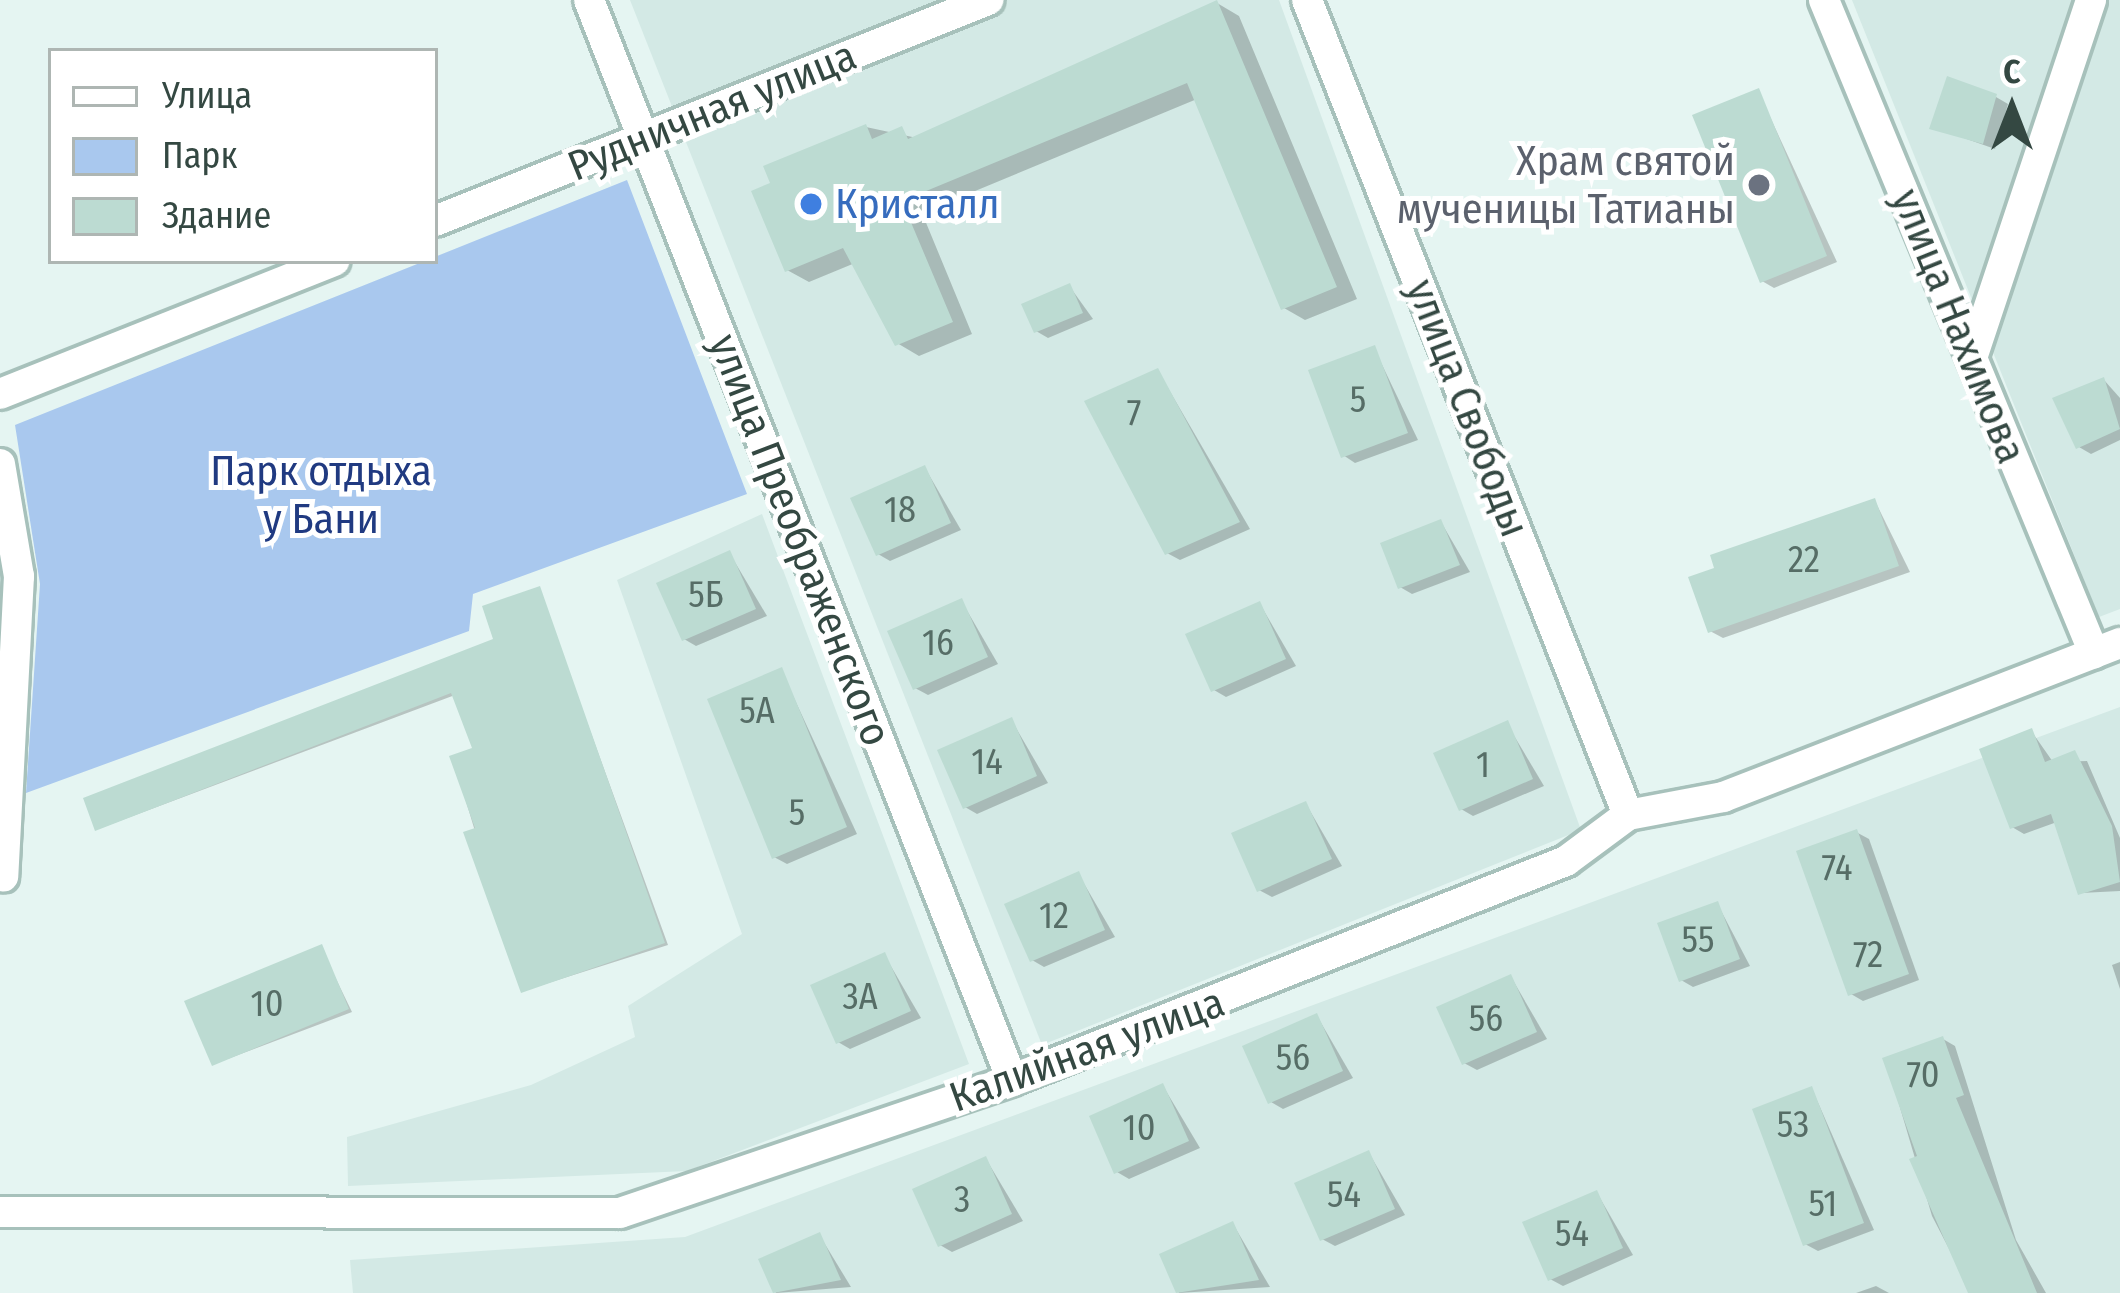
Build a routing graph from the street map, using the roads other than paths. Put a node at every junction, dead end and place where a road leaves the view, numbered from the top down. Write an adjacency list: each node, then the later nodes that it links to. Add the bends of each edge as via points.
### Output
1 (589, 0): 6 (street, улица Преображенского)
2 (988, 0): 6 (street, Рудничная улица)
3 (1307, 0): 13 (street, улица Свободы)
4 (1824, 0): 9 (street, улица Нахимова)
5 (2091, 0): 9 (street)
6 (643, 138): 7 (street, Рудничная улица); 15 (street, улица Преображенского)
7 (438, 220)
8 (327, 264): 10 (street)
9 (1972, 358): 12 (street, улица Нахимова)
10 (0, 394)
11 (0, 464): 14 (street, via 19,576)
12 (2107, 648): 13 (street, Калийная улица, via 1723,797)
13 (1628, 815): 15 (street, Калийная улица, via 1566,861)
14 (3, 877)
15 (1012, 1080): 16 (street, Калийная улица, via 620,1213)
16 (0, 1211)

